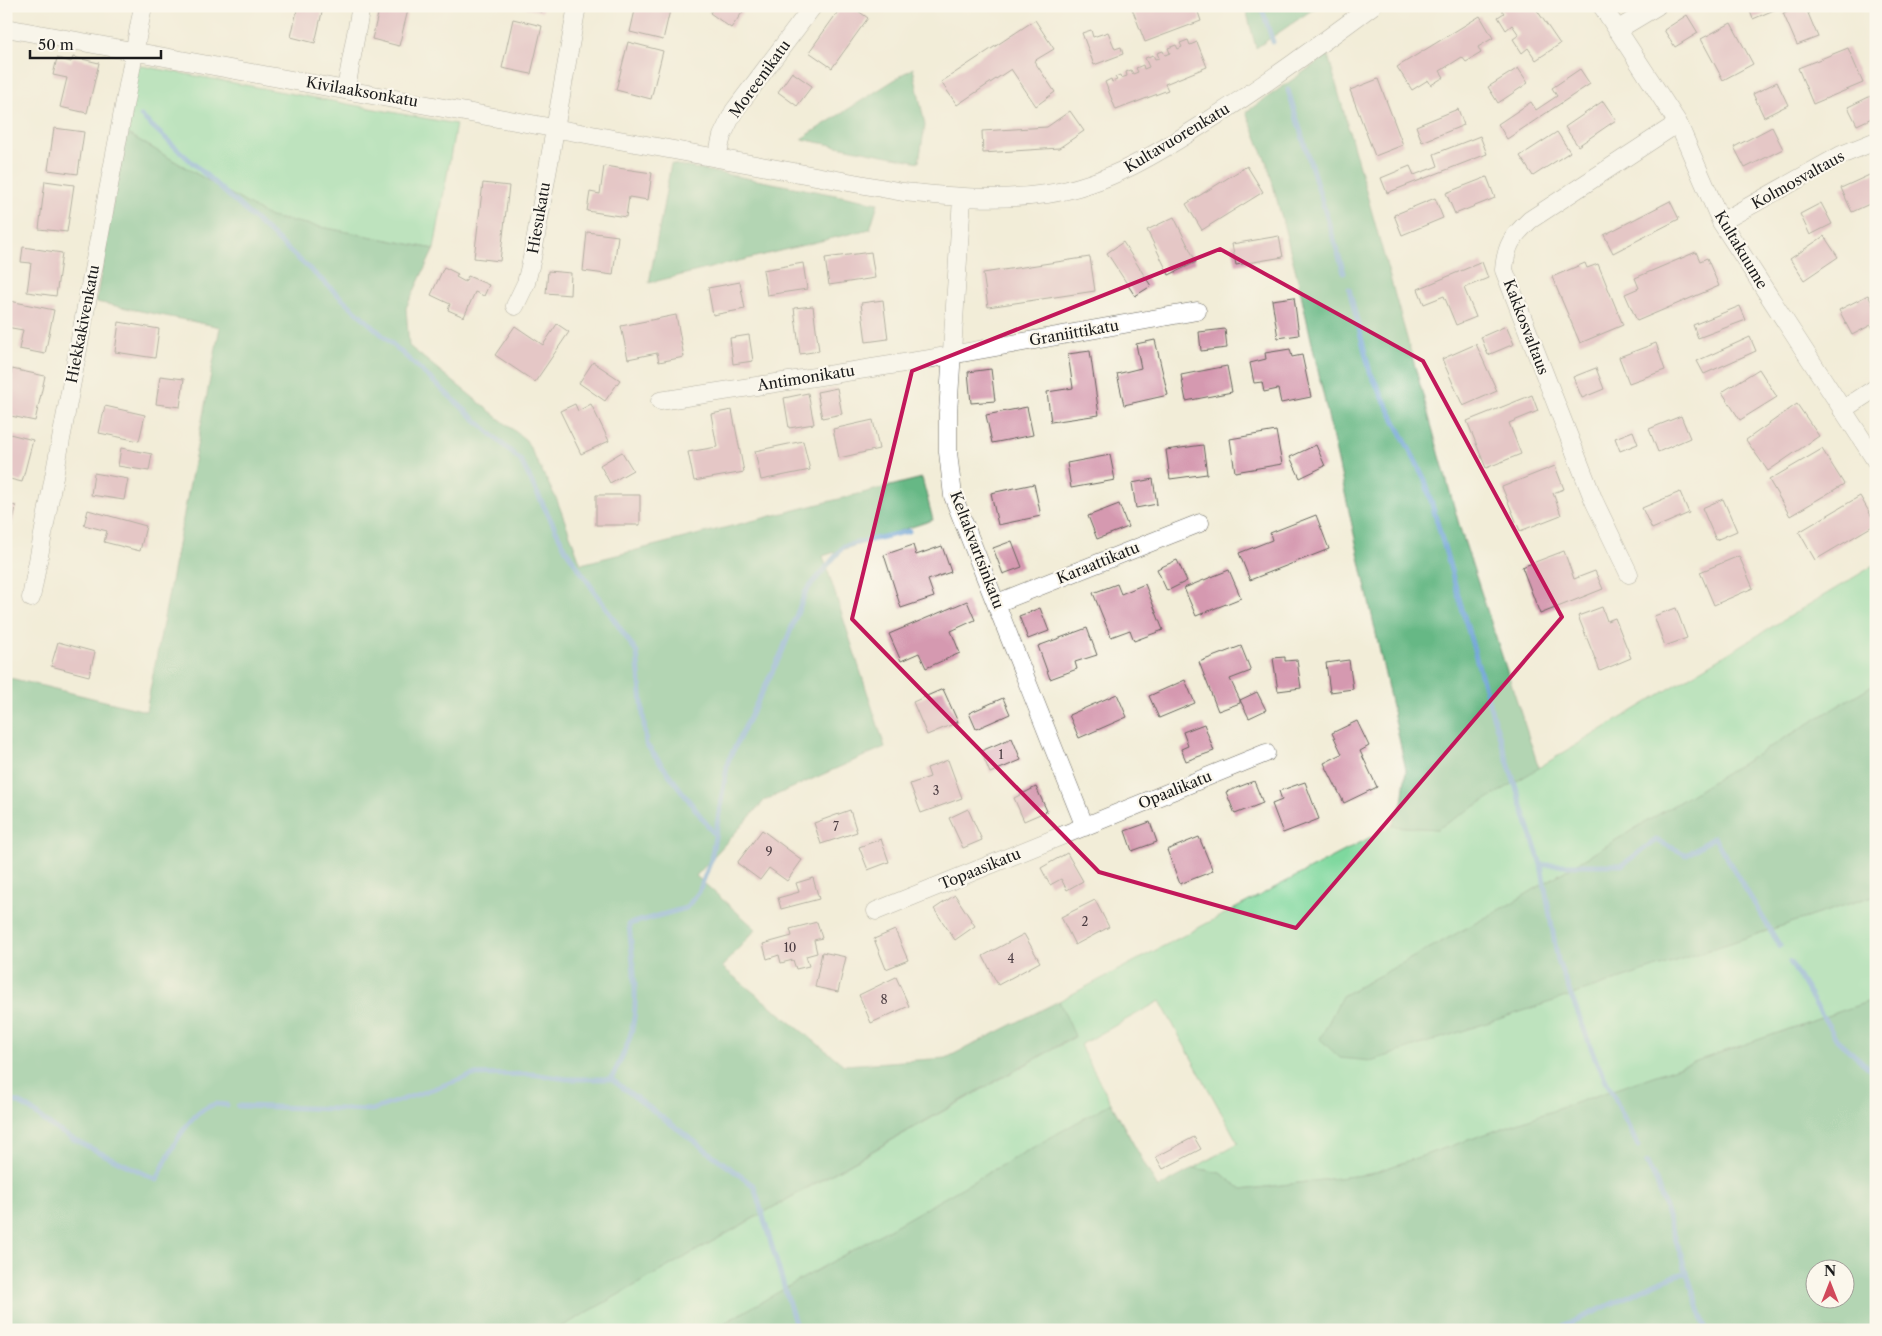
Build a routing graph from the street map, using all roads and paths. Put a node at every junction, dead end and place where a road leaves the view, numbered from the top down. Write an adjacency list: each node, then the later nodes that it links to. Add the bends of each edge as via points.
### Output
1 (143, 6): 10 (street, Hiekkakivenkatu)
2 (361, 6): 11 (street)
3 (577, 6): 13 (street, Hiesukatu)
4 (813, 6): 15 (street, Moreenikatu, via 734,111 722,136)
5 (1372, 6): 16 (street, Kultavuorenkatu, via 1254,91 1127,170 1048,194 996,199)
6 (1602, 6): 9 (street, Kultakuume)
7 (1657, 6): 9 (street)
8 (6, 28): 10 (street, Kivilaaksonkatu)
9 (1617, 30): 12 (street, Kultakuume)
10 (135, 50): 11 (street, Kivilaaksonkatu); 27 (street, Hiekkakivenkatu)
11 (346, 89): 13 (street, Kivilaaksonkatu)
12 (1678, 123): 17 (street, Kultakuume); 26 (street, Kakkosvaltaus, via 1530,220 1515,234 1506,252 1504,270 1594,501)
13 (554, 128): 15 (street, Kivilaaksonkatu); 18 (street, Hiesukatu, via 532,258 526,283)
14 (1876, 141): 17 (street, Kolmosvaltaus, via 1840,154)
15 (717, 158): 16 (street, Kultavuorenkatu, via 903,192)
16 (962, 198): 20 (street, Keltakvartsinkatu)
17 (1721, 222): 23 (street, Kultakuume)
18 (515, 306)
19 (1197, 311): 20 (street, Graniittikatu)
20 (952, 355): 22 (street, Antimonikatu); 28 (street, Keltakvartsinkatu, via 948,452 953,496)
21 (1876, 388): 23 (street)
22 (660, 402)
23 (1842, 410): 24 (street, Kultakuume)
24 (1876, 461)
25 (1200, 523): 28 (street, Karaattikatu)
26 (1629, 574)
27 (31, 598)
28 (997, 603): 30 (street, Keltakvartsinkatu)
29 (1266, 753): 30 (street, Opaalikatu)
30 (1084, 827): 31 (street, Topaasikatu)
31 (876, 912)

